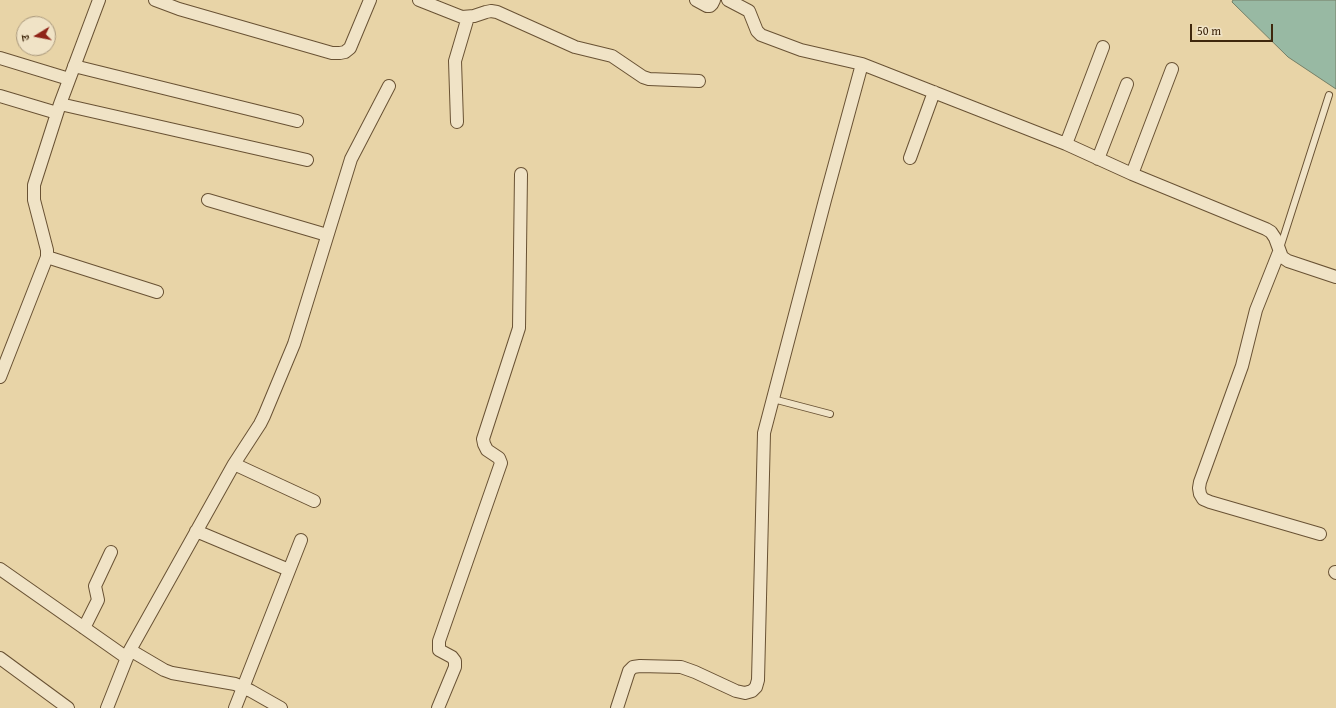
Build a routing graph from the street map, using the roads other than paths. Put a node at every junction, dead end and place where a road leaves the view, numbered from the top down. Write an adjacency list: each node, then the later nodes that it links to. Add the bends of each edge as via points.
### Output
1 (99, 0): 14 (street)
2 (155, 0): 9 (street)
3 (370, 0): 9 (street, via 350,48 340,53)
4 (419, 0): 8 (street)
5 (696, 0): 6 (street, via 710,6)
6 (714, 0)
7 (728, 0): 13 (street, via 749,11 761,35 797,49)
8 (441, 4): 10 (street, via 462,17)
9 (181, 5)
10 (468, 17): 17 (street, via 491,11 497,12 574,47 612,56 643,77); 25 (street, via 455,61)
11 (1104, 46): 26 (street)
12 (0, 58): 16 (street)
13 (862, 64): 20 (street); 39 (street)
14 (74, 66): 16 (street); 24 (street)
15 (1172, 69): 31 (street)
16 (70, 80): 23 (street)
17 (700, 81)
18 (1127, 84): 28 (street)
19 (388, 86): 33 (street, via 351,159)
20 (934, 92): 26 (street); 27 (street)
21 (1329, 94): 34 (lane)
22 (0, 96): 23 (street)
23 (58, 108): 29 (street); 35 (street, via 33,192)
24 (297, 120)
25 (457, 122)
26 (1066, 144): 28 (street)
27 (910, 158)
28 (1098, 159): 31 (street)
29 (307, 160)
30 (522, 174): 57 (street, via 519,328 483,439 487,450 501,463 439,641 439,650 452,656 455,667)
31 (1132, 174): 34 (street, via 1266,229 1275,238)
32 (208, 200): 33 (street)
33 (328, 235): 41 (street, via 294,344 260,424)
34 (1279, 252): 36 (street, via 1288,261); 44 (street, via 1254,314 1242,366 1199,488 1203,499 1210,502)
35 (47, 257): 37 (street); 38 (street)
36 (1336, 277)
37 (157, 292)
38 (0, 377)
39 (773, 399): 40 (lane); 58 (street, via 764,433 756,687 745,693 736,691 682,667 633,667 629,671)
40 (830, 414)
41 (234, 464): 42 (street); 43 (street)
42 (314, 500)
43 (196, 531): 48 (street); 50 (street)
44 (1320, 534)
45 (301, 540): 48 (street)
46 (111, 552): 49 (street, via 95,586 98,600)
47 (0, 569): 49 (street)
48 (289, 570): 52 (street)
49 (84, 628): 50 (street)
50 (129, 654): 52 (street, via 172,673); 54 (street)
51 (0, 658): 53 (street)
52 (243, 687): 55 (street); 56 (street)
53 (68, 708)
54 (108, 708)
55 (235, 708)
56 (280, 708)
57 (438, 708)
58 (617, 708)

